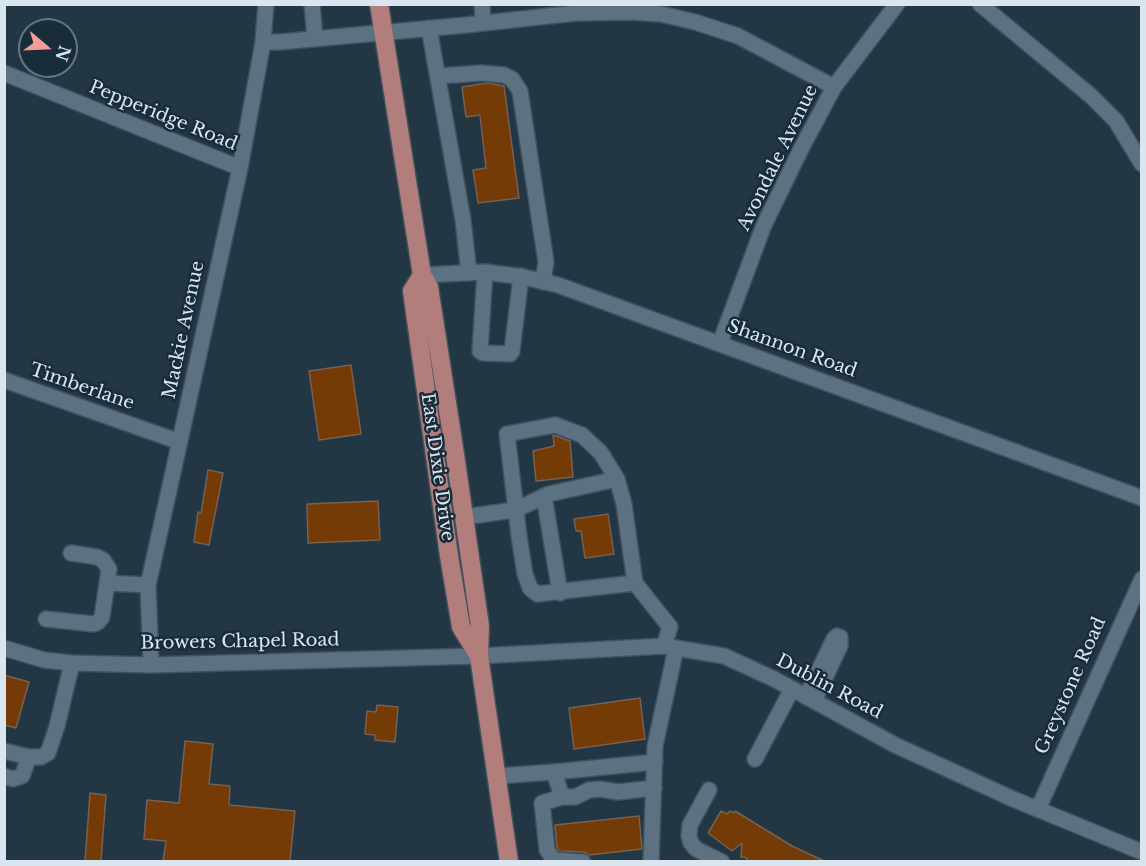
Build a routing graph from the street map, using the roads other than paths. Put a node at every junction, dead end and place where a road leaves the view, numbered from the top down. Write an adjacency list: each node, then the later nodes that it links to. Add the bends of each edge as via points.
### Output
1 (266, 4): 11 (street, Mackie Avenue)
2 (312, 4): 10 (street)
3 (379, 4): 9 (main road, East Dixie Drive)
4 (482, 4): 7 (street)
5 (897, 4): 14 (street, Avondale Avenue)
6 (980, 4): 15 (street, via 1091,96 1116,121)
7 (483, 23): 8 (street); 14 (street, via 596,12 662,14 738,36)
8 (429, 28): 9 (street); 13 (street)
9 (383, 32): 10 (street); 19 (main road, East Dixie Drive)
10 (315, 38): 11 (street)
11 (263, 42): 16 (street, Mackie Avenue)
12 (4, 73): 16 (street, Pepperidge Road)
13 (438, 76): 18 (street); 21 (street, via 504,75 520,91 546,262)
14 (834, 87): 22 (street, Avondale Avenue, via 764,225)
15 (1142, 164)
16 (240, 168): 24 (street, Mackie Avenue)
17 (486, 272): 18 (street, Shannon Road); 20 (street, Shannon Road); 20 (street, via 480,351 483,353 512,351)
18 (469, 273): 19 (street, Shannon Road)
19 (422, 275): 29 (main road, East Dixie Drive, via 429,287); 39 (main road, East Dixie Drive, via 412,291 449,556 461,627)
20 (521, 276): 21 (street, Shannon Road)
21 (543, 282): 22 (street, Shannon Road)
22 (720, 344): 27 (street, Shannon Road)
23 (4, 380): 24 (street, Timberlane)
24 (180, 442): 34 (street, Mackie Avenue)
25 (617, 478): 26 (street); 28 (street, via 601,453 582,435 555,425 507,434); 33 (street)
26 (544, 496): 28 (street); 35 (street)
27 (1142, 498)
28 (515, 510): 29 (street); 35 (street, via 530,588 537,594)
29 (464, 517): 39 (main road, East Dixie Drive, via 480,626)
30 (71, 553): 32 (street, via 103,560 109,569)
31 (1142, 579): 53 (street, Greystone Road)
32 (107, 583): 34 (street); 36 (street, via 98,622)
33 (635, 583): 35 (street); 37 (street, via 670,627)
34 (148, 585): 41 (street, Mackie Avenue)
35 (560, 593)
36 (46, 619)
37 (670, 647): 39 (street, Dublin Road); 42 (street, Dublin Road, via 724,656); 46 (street)
38 (4, 648): 40 (street, Browers Chapel Road, via 44,660)
39 (479, 656): 41 (street, Browers Chapel Road); 49 (main road, East Dixie Drive)
40 (72, 663): 41 (street, Browers Chapel Road); 44 (street, via 48,753 41,758)
41 (152, 665)
42 (804, 696): 45 (street); 53 (street, Dublin Road, via 894,745)
43 (4, 751): 44 (street)
44 (29, 757): 48 (street, via 21,776)
45 (755, 759)
46 (655, 762): 47 (street); 50 (street)
47 (554, 772): 49 (street); 52 (street)
48 (4, 776)
49 (496, 776): 56 (main road, East Dixie Drive)
50 (654, 788): 52 (street, via 589,790 575,797); 58 (street)
51 (709, 790): 55 (street, via 690,825 688,836)
52 (562, 797): 57 (street, via 542,803 547,850 554,860)
53 (1038, 809): 54 (street, Dublin Road)
54 (1142, 852)
55 (696, 855): 59 (street)
56 (509, 861)
57 (583, 861)
58 (651, 861)
59 (722, 861)

